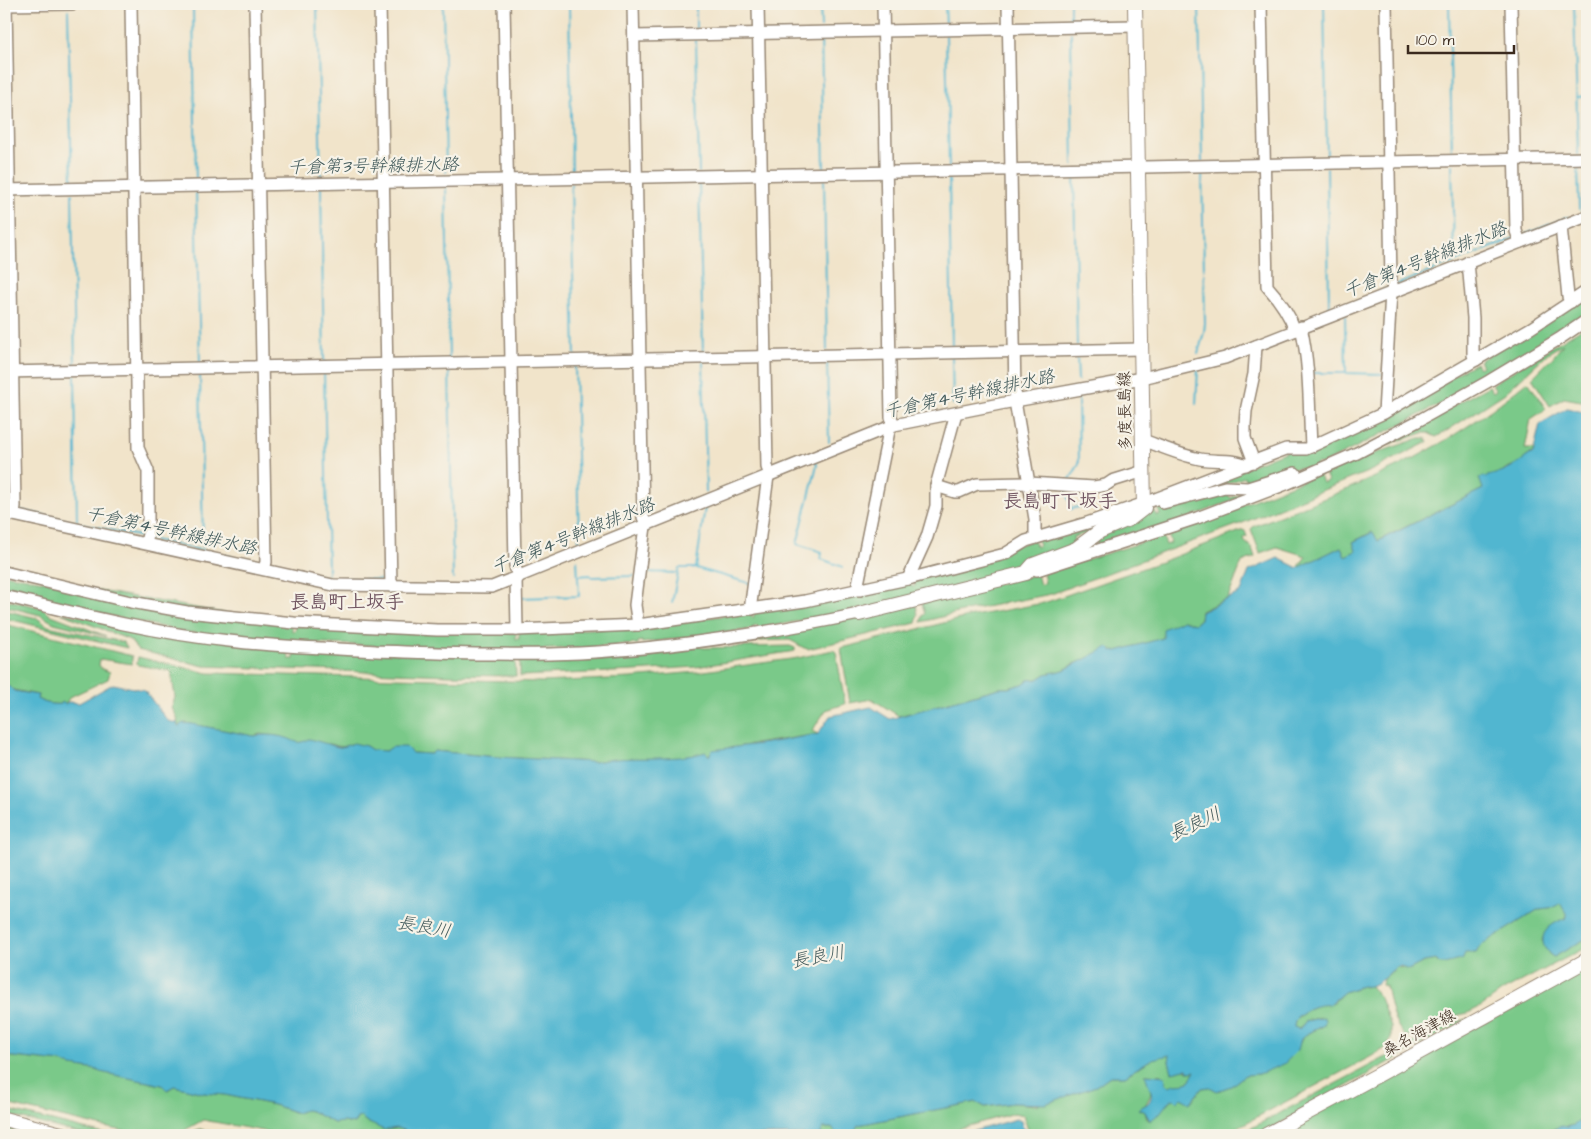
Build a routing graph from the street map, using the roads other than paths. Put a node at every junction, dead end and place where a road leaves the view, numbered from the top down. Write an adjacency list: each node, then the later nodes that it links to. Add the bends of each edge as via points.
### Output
1 (72, 4): 14 (street)
2 (130, 4): 32 (street)
3 (255, 4): 31 (street)
4 (380, 4): 30 (street)
5 (504, 4): 28 (street)
6 (633, 4): 19 (street)
7 (758, 4): 18 (street)
8 (883, 4): 17 (street)
9 (1008, 4): 16 (street)
10 (1135, 4): 15 (main road, 多度長島線)
11 (1261, 4): 23 (street)
12 (1386, 4): 22 (street)
13 (1511, 4): 21 (street)
14 (5, 5): 33 (street)
15 (1135, 26): 16 (street); 24 (main road, 多度長島線)
16 (1008, 28): 17 (street); 25 (street)
17 (884, 31): 18 (street); 26 (street)
18 (758, 34): 19 (street); 27 (street)
19 (634, 36): 29 (street)
20 (1587, 158): 21 (street)
21 (1514, 160): 22 (street); 36 (street)
22 (1389, 163): 23 (street); 38 (street)
23 (1264, 164): 24 (street); 42 (street, via 1267,286)
24 (1138, 167): 25 (street); 44 (main road, 多度長島線)
25 (1011, 170): 26 (street); 45 (street)
26 (886, 172): 27 (street); 46 (street)
27 (761, 174): 29 (street); 47 (street)
28 (508, 177): 29 (street); 30 (street); 50 (street)
29 (636, 177): 48 (street)
30 (383, 179): 31 (street); 51 (street)
31 (259, 182): 32 (street); 52 (street)
32 (133, 184): 33 (street); 53 (street)
33 (8, 188): 54 (street)
34 (1587, 216): 35 (street)
35 (1561, 226): 36 (street); 40 (street)
36 (1518, 239): 37 (street)
37 (1468, 262): 38 (street); 49 (street, via 1473,355)
38 (1393, 288): 42 (street); 58 (street)
39 (1587, 290): 40 (street)
40 (1570, 302): 49 (street)
41 (1587, 320): 64 (street, via 1462,396 1356,453)
42 (1295, 326): 43 (street); 61 (street, via 1304,343)
43 (1256, 346): 55 (street, via 1205,363); 62 (street, via 1245,425)
44 (1142, 349): 45 (street); 55 (main road, 多度長島線)
45 (1014, 352): 46 (street); 56 (street)
46 (890, 354): 47 (street); 59 (street)
47 (765, 357): 48 (street); 65 (street)
48 (640, 359): 50 (street); 70 (street)
49 (1476, 360): 58 (street)
50 (512, 362): 51 (street); 76 (street)
51 (386, 364): 52 (street); 78 (street)
52 (262, 366): 53 (street); 73 (street)
53 (137, 369): 54 (street); 72 (street, via 138,448 148,471)
54 (8, 372): 69 (street)
55 (1142, 378): 56 (street); 60 (main road, 多度長島線)
56 (1016, 398): 57 (street); 66 (street)
57 (956, 413): 59 (street); 67 (street)
58 (1384, 413): 61 (street)
59 (892, 423): 65 (street); 79 (street, via 858,584)
60 (1143, 440): 62 (street, via 1186,456); 63 (main road, 多度長島線)
61 (1311, 447): 62 (street, via 1286,449)
62 (1250, 463): 68 (street)
63 (1144, 471): 66 (street, via 1094,487); 68 (main road, 多度長島線)
64 (1313, 472): 68 (street, via 1293,473 1248,488 1225,487 1154,506); 75 (street, via 1173,527)
65 (768, 473): 70 (street); 81 (street)
66 (1029, 483): 67 (street, via 977,484 959,492); 71 (street)
67 (936, 486): 77 (street, via 936,506 927,537)
68 (1145, 503): 71 (street); 75 (main road, via 1141,512 1100,531 1076,549 1033,565)
69 (12, 511): 72 (street)
70 (645, 523): 76 (street); 83 (street, via 635,604)
71 (1035, 538): 77 (street, via 1005,554)
72 (147, 540): 73 (street)
73 (265, 566): 78 (street, via 333,585)
74 (4, 572): 84 (street, via 131,602 231,618 437,630)
75 (1026, 574): 82 (main road)
76 (517, 575): 78 (street, via 488,588); 84 (street)
77 (908, 579): 79 (street)
78 (391, 582)
79 (860, 590): 81 (street)
80 (4, 596): 82 (street, via 128,625 230,642 517,654 638,648 756,633)
81 (752, 609): 83 (street)
82 (859, 614)
83 (638, 625): 84 (street)
84 (517, 630)
85 (1587, 960): 88 (main road, 桑名海津線)
86 (4, 1119): 87 (main road)
87 (65, 1135)
88 (1266, 1135)

